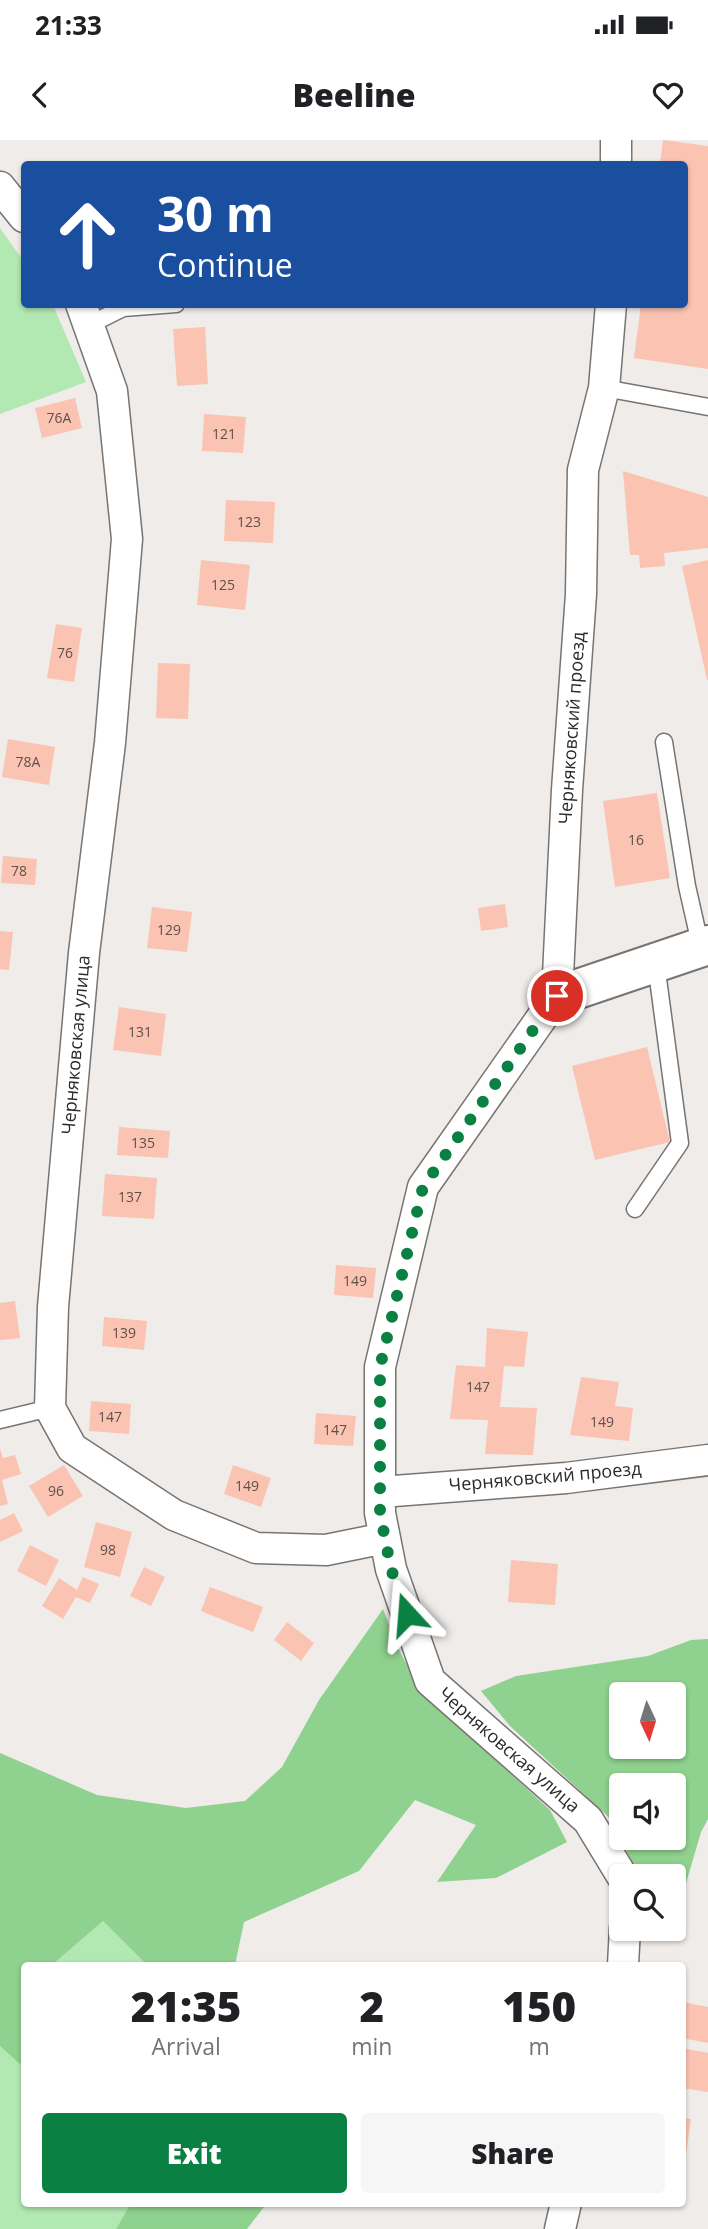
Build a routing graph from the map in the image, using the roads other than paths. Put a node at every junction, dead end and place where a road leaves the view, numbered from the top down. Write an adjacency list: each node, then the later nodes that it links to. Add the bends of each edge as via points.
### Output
1 (616, 140): 2 (street)
2 (616, 161)
3 (0, 187): 4 (street)
4 (21, 213)
5 (123, 308): 7 (lane)
6 (611, 308): 8 (street, Черняковский проезд)
7 (85, 315): 15 (street, Черняковская улица, via 112,391 127,539 110,743 82,966 53,1307)
8 (604, 388): 9 (lane); 13 (street, Черняковский проезд, via 583,470 581,594)
9 (708, 407)
10 (664, 742): 11 (lane, via 687,886)
11 (705, 946): 12 (street)
12 (656, 964): 13 (street); 14 (lane, via 680,1143)
13 (557, 996): 18 (street, Черняковская улица, via 423,1187 380,1367)
14 (635, 1209)
15 (50, 1408): 16 (lane); 19 (street, via 72,1448 174,1515 256,1548 326,1550)
16 (0, 1420)
17 (708, 1460): 18 (street, Черняковский проезд, via 566,1478)
18 (381, 1492): 19 (street, Черняковская улица)
19 (385, 1538): 20 (street, Черняковская улица, via 391,1569 430,1681 588,1820)
20 (615, 1864)
21 (624, 1941): 22 (street)
22 (623, 1962)
23 (565, 2207): 24 (street)
24 (560, 2229)

